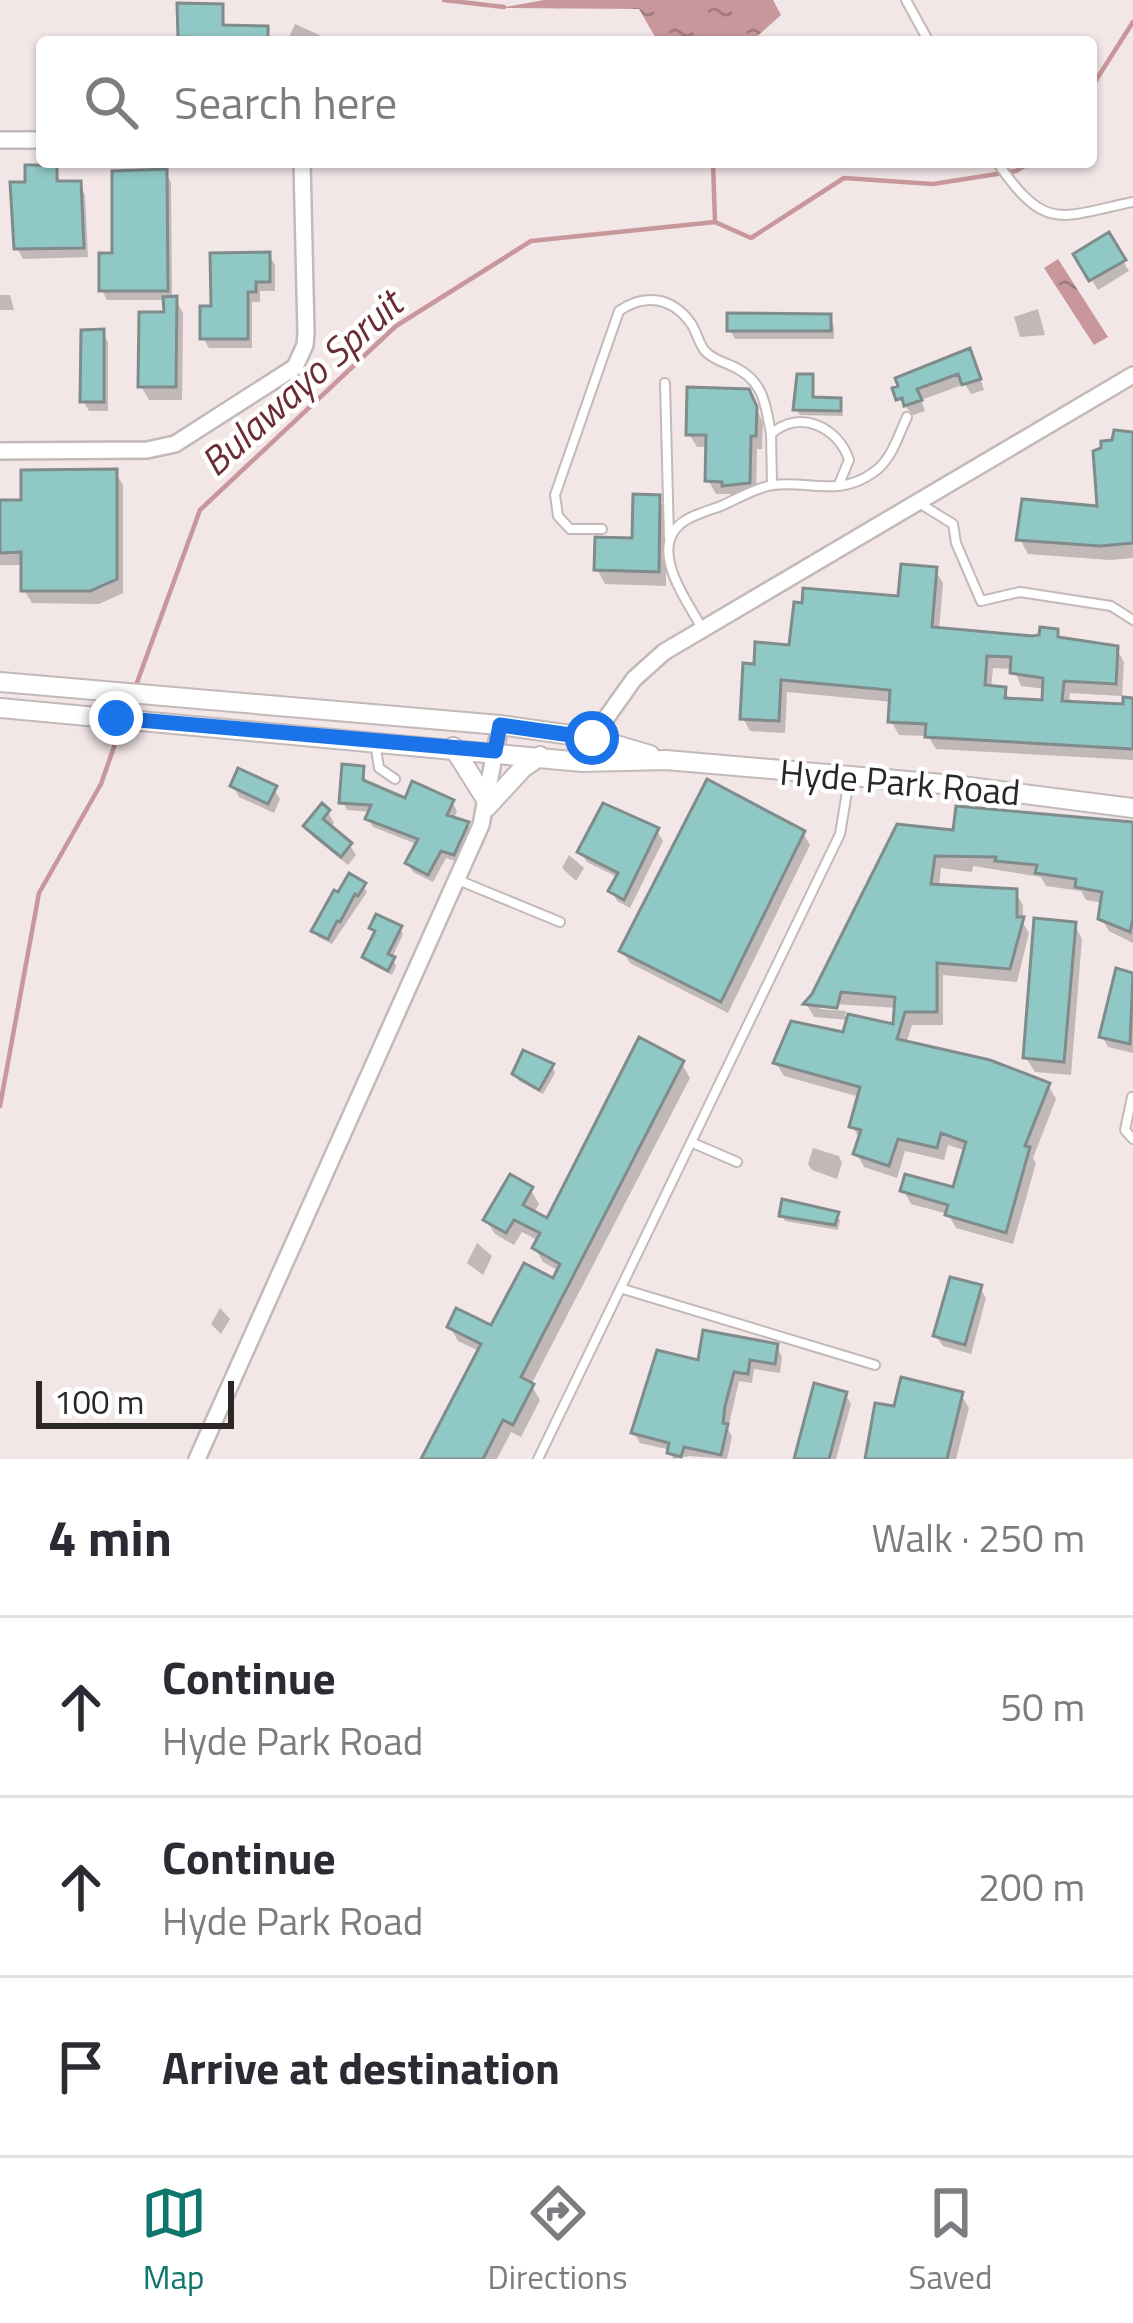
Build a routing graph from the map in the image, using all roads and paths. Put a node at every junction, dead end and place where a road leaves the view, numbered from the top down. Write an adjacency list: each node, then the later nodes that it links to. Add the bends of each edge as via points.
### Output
1 (906, 0): 2 (lane)
2 (926, 36)
3 (0, 140): 4 (street)
4 (36, 140)
5 (302, 168): 12 (street, via 306,333 295,367 175,444)
6 (1002, 168): 7 (lane, via 1055,216)
7 (1133, 202)
8 (1133, 375): 15 (street)
9 (664, 382): 17 (lane)
10 (907, 416): 14 (lane, via 877,470)
11 (771, 434): 13 (lane); 14 (lane, via 795,424 830,430 849,460); 16 (lane, via 763,388 706,353 673,304 632,302 619,311 555,495 569,529)
12 (0, 452)
13 (772, 484): 14 (lane); 17 (lane, via 682,521)
14 (838, 485)
15 (918, 502): 18 (lane, via 953,524 981,601 1020,592 1111,607); 19 (street)
16 (602, 529)
17 (669, 539): 19 (lane, via 672,574)
18 (1133, 620)
19 (702, 629): 24 (street, via 640,672)
20 (0, 682): 22 (street, Hyde Park Road)
21 (0, 708): 25 (street, Hyde Park Road)
22 (390, 715): 23 (street, Hyde Park Road); 25 (street)
23 (500, 725): 24 (street, Hyde Park Road); 27 (street)
24 (592, 738): 29 (street, Hyde Park Road)
25 (382, 741): 26 (street, Hyde Park Road); 31 (lane, via 379,768)
26 (452, 747): 27 (street, Hyde Park Road); 32 (street)
27 (495, 751): 28 (street, Hyde Park Road); 32 (street)
28 (540, 756): 29 (street, Hyde Park Road); 32 (street)
29 (666, 760): 30 (street, Hyde Park Road)
30 (850, 777): 33 (street, Hyde Park Road); 38 (lane, via 840,833)
31 (394, 779)
32 (487, 805): 34 (street)
33 (1133, 808)
34 (457, 879): 35 (lane); 42 (street)
35 (560, 922)
36 (1132, 1097): 37 (lane, via 1124,1130)
37 (1133, 1139)
38 (693, 1143): 39 (lane); 40 (lane)
39 (737, 1162)
40 (623, 1289): 41 (lane); 43 (lane)
41 (875, 1365)
42 (197, 1459)
43 (538, 1459)

